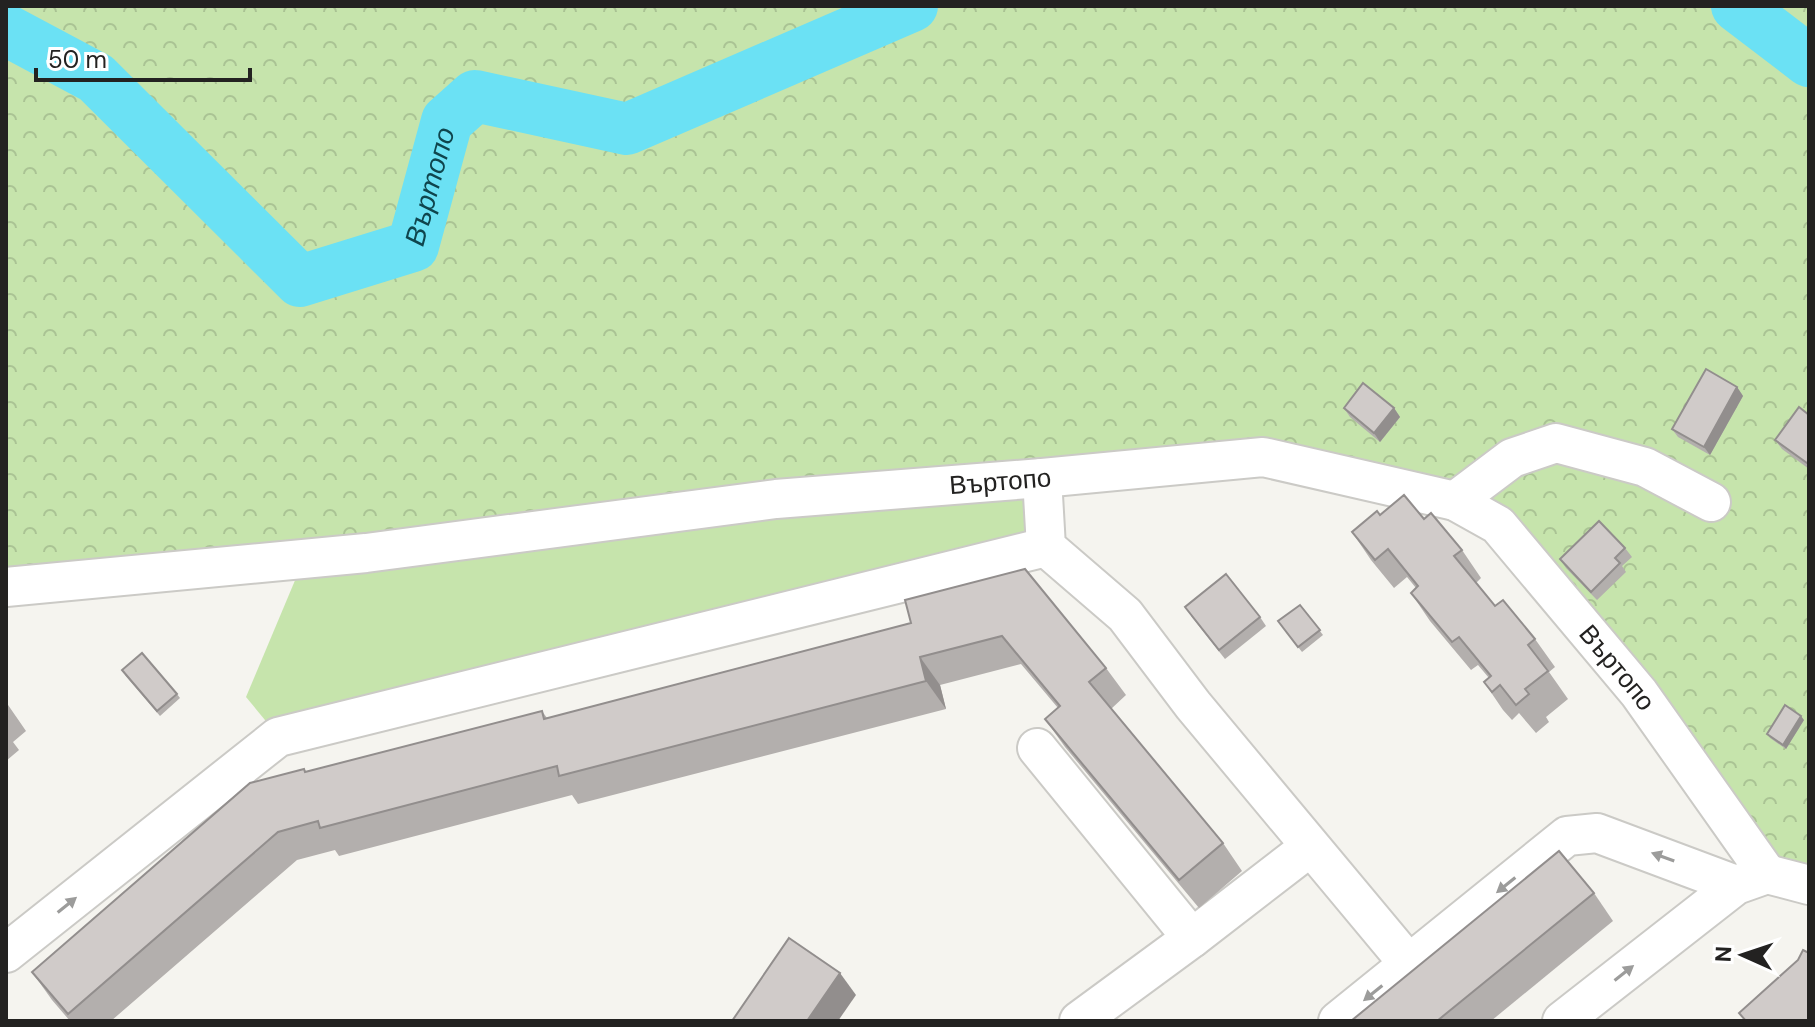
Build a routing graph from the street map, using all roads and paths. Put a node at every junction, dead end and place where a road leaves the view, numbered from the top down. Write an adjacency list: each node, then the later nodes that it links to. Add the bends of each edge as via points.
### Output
1 (1042, 478): 2 (street, Въртопо, via 1263,457); 4 (street); 5 (street, Въртопо, via 776,499 366,553)
2 (1455, 501): 3 (street, via 1512,458 1556,443 1645,467); 8 (street, Въртопо, via 1498,525 1639,693 1754,853)
3 (1711, 502)
4 (1046, 547): 7 (street, via 1125,615); 11 (street, one-way to 4, via 278,737)
5 (6, 587)
6 (1037, 748): 10 (street)
7 (1310, 847): 10 (street); 12 (street)
8 (1751, 880): 9 (street); 12 (street, one-way to 12, via 1597,833 1567,836); 15 (street, one-way to 8)
9 (1809, 885)
10 (1192, 938): 13 (street)
11 (6, 953)
12 (1409, 964): 14 (street, one-way to 14)
13 (1079, 1021)
14 (1338, 1021)
15 (1562, 1021)

